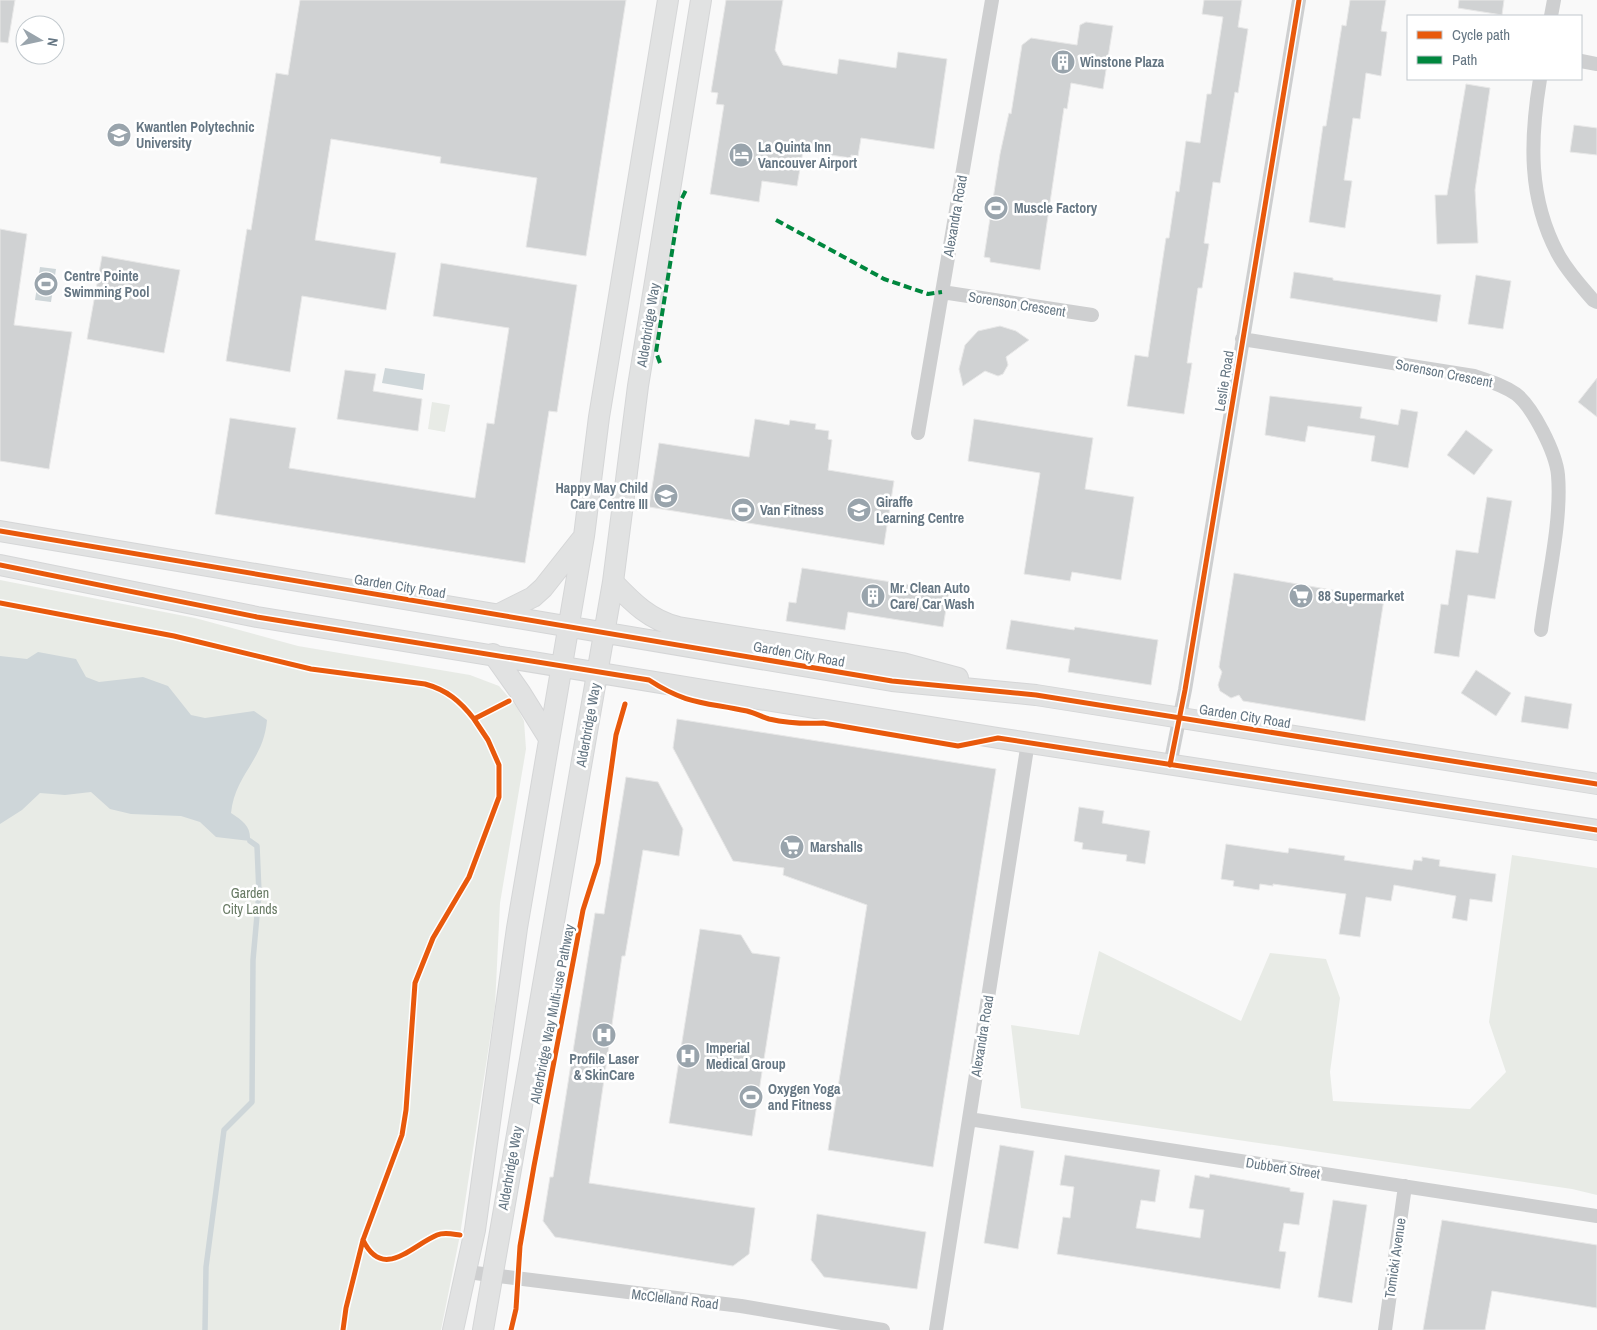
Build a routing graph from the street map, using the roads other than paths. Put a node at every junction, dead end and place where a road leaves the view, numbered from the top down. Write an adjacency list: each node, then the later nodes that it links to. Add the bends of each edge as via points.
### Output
1 (668, 0): 16 (main road, Alderbridge Way, via 599,417)
2 (701, 0): 18 (main road, Alderbridge Way, via 638,386)
3 (992, 0): 10 (street, Alexandra Road)
4 (1299, 0): 13 (street, Leslie Road)
5 (1554, 0): 6 (street)
6 (1551, 15)
7 (1582, 61): 8 (street)
8 (1597, 64)
9 (1540, 80): 11 (street, via 1533,132 1533,165 1540,207 1560,256)
10 (942, 292): 12 (street, Sorenson Crescent); 14 (street, Alexandra Road)
11 (1597, 302)
12 (1092, 315)
13 (1242, 339): 21 (street, Sorenson Crescent, via 1474,376 1518,395 1536,420 1558,472 1557,515); 27 (street, Leslie Road)
14 (918, 433)
15 (0, 530): 19 (main road, Garden City Road)
16 (584, 536): 19 (main road, via 543,588); 20 (main road, Alderbridge Way)
17 (0, 565): 23 (main road, via 256,617)
18 (613, 582): 22 (main road, Alderbridge Way); 26 (main road, via 637,607 661,622 678,627 902,663)
19 (501, 613): 20 (main road, Garden City Road)
20 (568, 625): 22 (main road, Garden City Road); 24 (main road, Alderbridge Way)
21 (1541, 630)
22 (604, 631): 25 (main road, Alderbridge Way); 26 (main road, Garden City Road, via 892,681)
23 (493, 654): 24 (main road); 28 (main road)
24 (561, 665): 25 (main road); 28 (main road, Alderbridge Way)
25 (597, 671): 29 (main road); 37 (main road, Alderbridge Way)
26 (994, 690): 27 (main road, Garden City Road)
27 (1178, 717): 30 (street, Leslie Road); 31 (main road, Garden City Road)
28 (548, 738): 36 (main road, Alderbridge Way)
29 (1028, 742): 30 (main road); 33 (street, Alexandra Road)
30 (1170, 765): 32 (main road)
31 (1597, 784)
32 (1597, 830)
33 (969, 1119): 34 (street, Dubbert Street); 41 (street, Alexandra Road)
34 (1405, 1186): 35 (street, Dubbert Street); 42 (street, Tomicki Avenue)
35 (1597, 1216)
36 (467, 1272): 37 (street, McClelland Road); 38 (main road, Alderbridge Way)
37 (493, 1275): 39 (main road, Alderbridge Way); 40 (street, McClelland Road, via 741,1306)
38 (454, 1330)
39 (483, 1330)
40 (883, 1330)
41 (936, 1330)
42 (1385, 1330)

